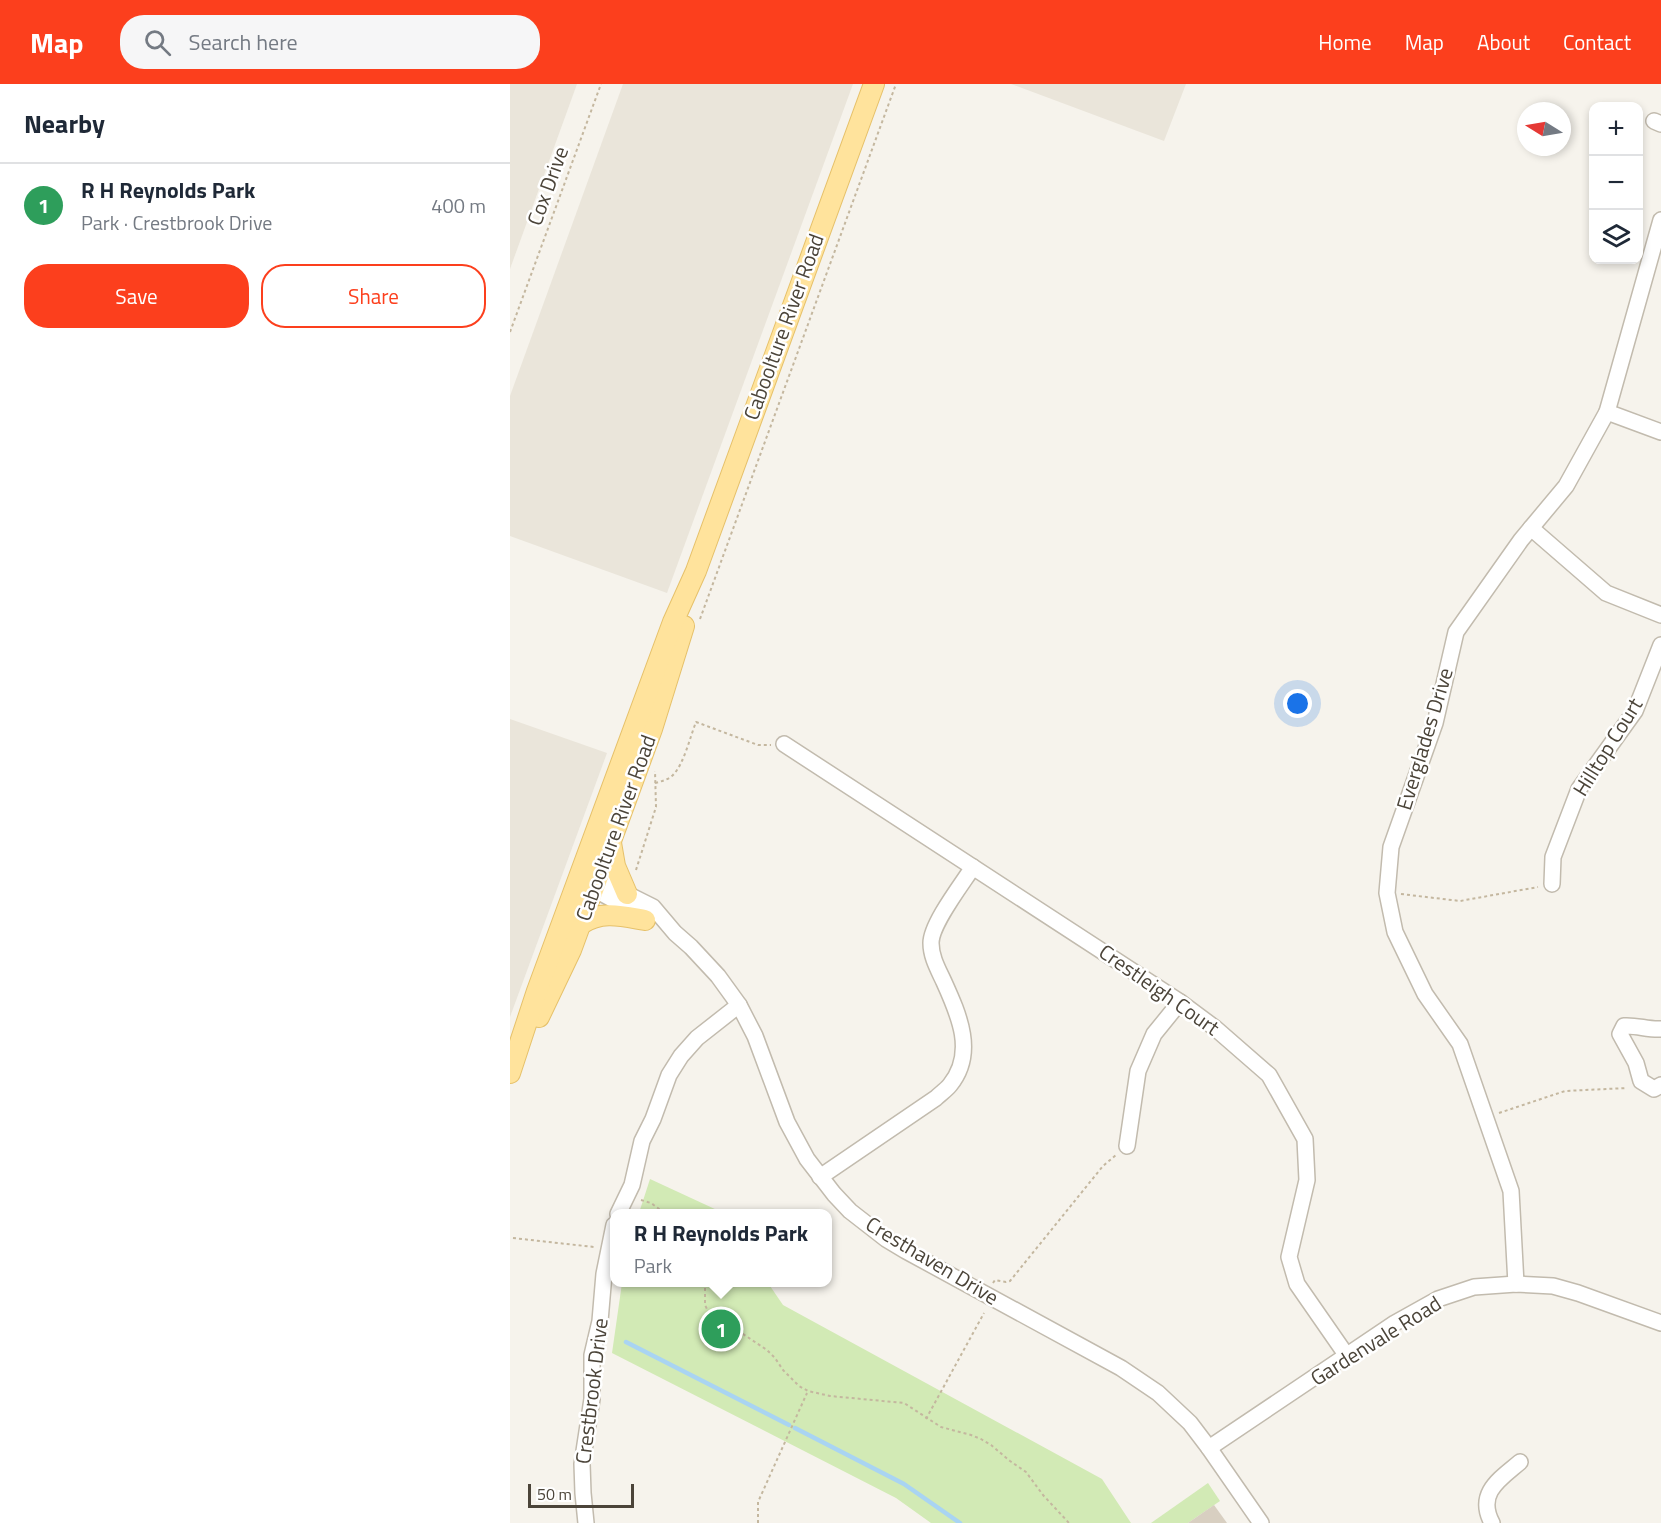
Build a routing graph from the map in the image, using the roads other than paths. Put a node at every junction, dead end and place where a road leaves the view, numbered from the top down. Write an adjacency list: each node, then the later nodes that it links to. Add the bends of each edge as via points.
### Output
1 (874, 84): 6 (main road, Caboolture River Road)
2 (1661, 220): 3 (street, Everglades Drive)
3 (1607, 412): 4 (street); 5 (street, Everglades Drive, via 1566,486)
4 (1661, 432)
5 (1531, 528): 7 (street, via 1606,593); 27 (street, Everglades Drive, via 1456,632 1435,723 1391,847 1387,892 1395,932 1425,994 1460,1044 1511,1191)
6 (696, 571): 10 (main road, Caboolture River Road, via 660,706); 12 (main road, Caboolture River Road, via 673,622)
7 (1661, 615)
8 (1661, 645): 13 (street, Hilltop Court, via 1635,711 1580,789 1553,857)
9 (784, 744): 11 (street, Crestleigh Court)
10 (611, 843): 12 (main road, Caboolture River Road); 14 (main road, via 615,866)
11 (973, 867): 18 (street, Crestleigh Court); 24 (street, via 931,942 933,958 962,1030 964,1050 959,1069 950,1086 936,1098)
12 (587, 880): 14 (street, Cresthaven Drive); 15 (street, Cresthaven Drive); 16 (main road, Caboolture River Road); 21 (main road, Caboolture River Road, via 537,991)
13 (1552, 884)
14 (627, 894): 17 (street, Cresthaven Drive, via 653,907)
15 (645, 920): 16 (main road, via 604,914); 17 (street, Cresthaven Drive)
16 (581, 924): 21 (main road, Caboolture River Road)
17 (675, 933): 19 (street, Cresthaven Drive, via 706,961)
18 (1180, 1002): 23 (street, via 1154,1034 1138,1071); 29 (street, Crestleigh Court, via 1269,1075 1305,1139 1307,1180 1289,1257 1297,1284)
19 (739, 1005): 24 (street, Cresthaven Drive, via 755,1036 787,1122); 25 (street, via 697,1038 669,1075 654,1119 642,1140 632,1185)
20 (1661, 1029): 22 (street, via 1624,1026 1620,1034 1641,1081 1654,1089)
21 (510, 1074)
22 (1661, 1085)
23 (1127, 1146)
24 (820, 1177): 30 (street, Cresthaven Drive, via 850,1210 886,1239 1141,1380 1175,1407)
25 (620, 1209)
26 (610, 1247): 32 (street, Crestbrook Drive, via 592,1355 592,1399 582,1464)
27 (1516, 1284): 28 (street, Gardenvale Road, via 1553,1286); 29 (street, Gardenvale Road, via 1474,1287 1438,1299)
28 (1661, 1323)
29 (1347, 1356): 30 (street, Gardenvale Road)
30 (1209, 1448): 33 (street, Cresthaven Drive)
31 (1520, 1462): 34 (street, via 1493,1485 1487,1514)
32 (586, 1523)
33 (1262, 1523)
34 (1492, 1523)

